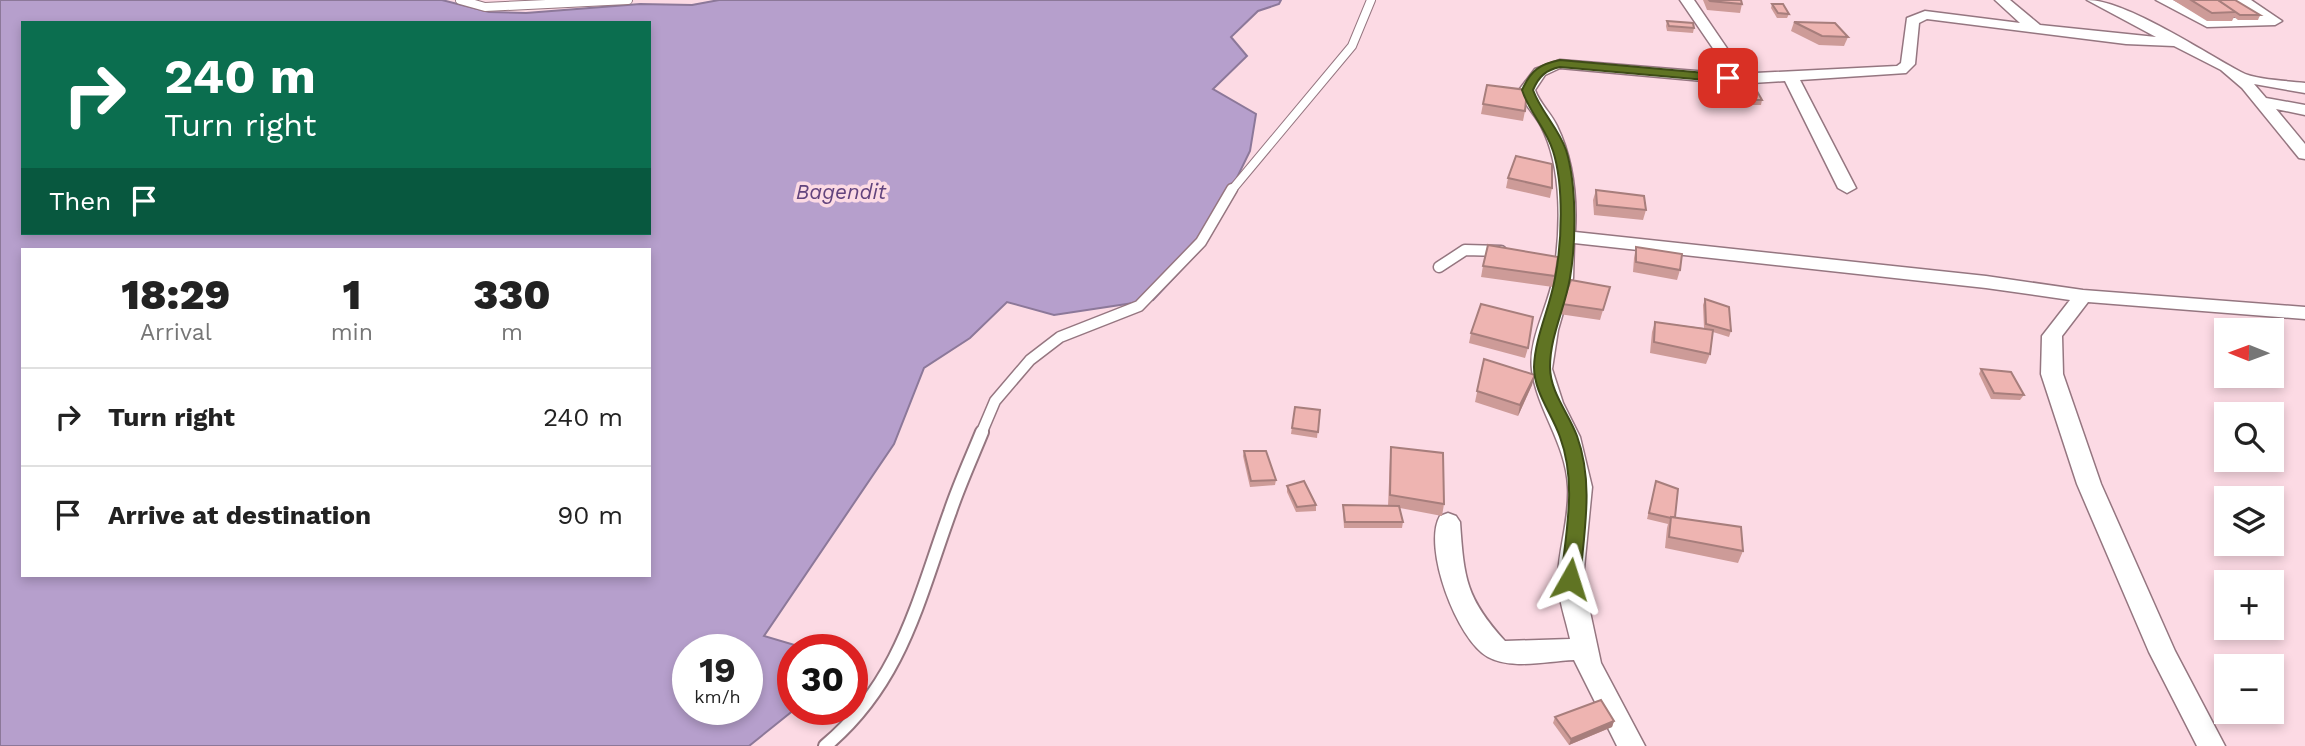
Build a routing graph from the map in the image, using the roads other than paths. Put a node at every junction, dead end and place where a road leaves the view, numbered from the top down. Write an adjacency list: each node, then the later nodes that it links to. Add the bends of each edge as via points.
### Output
1 (460, 0): 2 (lane, via 485,7)
2 (628, 0)
3 (1371, 0): 28 (lane, via 1353,46 1223,200 1201,242 1139,306 1060,337 1030,360 995,401 889,673 843,731)
4 (1687, 0): 13 (street, via 1730,63)
5 (2002, 0): 9 (street)
6 (2094, 0): 10 (street)
7 (2163, 0): 8 (street, via 2207,23 2275,21)
8 (2242, 0)
9 (2036, 29): 10 (street); 11 (street, via 1925,15 1912,21 1908,64 1901,70)
10 (2181, 42): 12 (street)
11 (1790, 75): 13 (street); 20 (street)
12 (2238, 77): 14 (street); 15 (street)
13 (1728, 78): 21 (street, via 1560,64 1546,66 1534,76 1527,90 1560,152)
14 (2305, 88)
15 (2261, 102): 16 (street); 17 (street)
16 (2305, 110)
17 (2283, 128): 18 (street); 19 (street)
18 (2305, 132)
19 (2305, 155)
20 (1847, 188)
21 (1566, 237): 24 (street); 27 (street, via 1557,257 1563,278 1542,369 1569,437 1580,487 1570,579)
22 (1510, 252): 23 (lane, via 1465,250)
23 (1440, 267)
24 (2083, 296): 25 (street); 30 (street, via 2052,336 2052,374 2089,484 2162,652)
25 (2305, 313)
26 (1448, 522): 27 (street, via 1455,594 1496,649)
27 (1585, 649): 29 (street, via 1588,664)
28 (825, 746)
29 (1631, 746)
30 (2211, 746)

